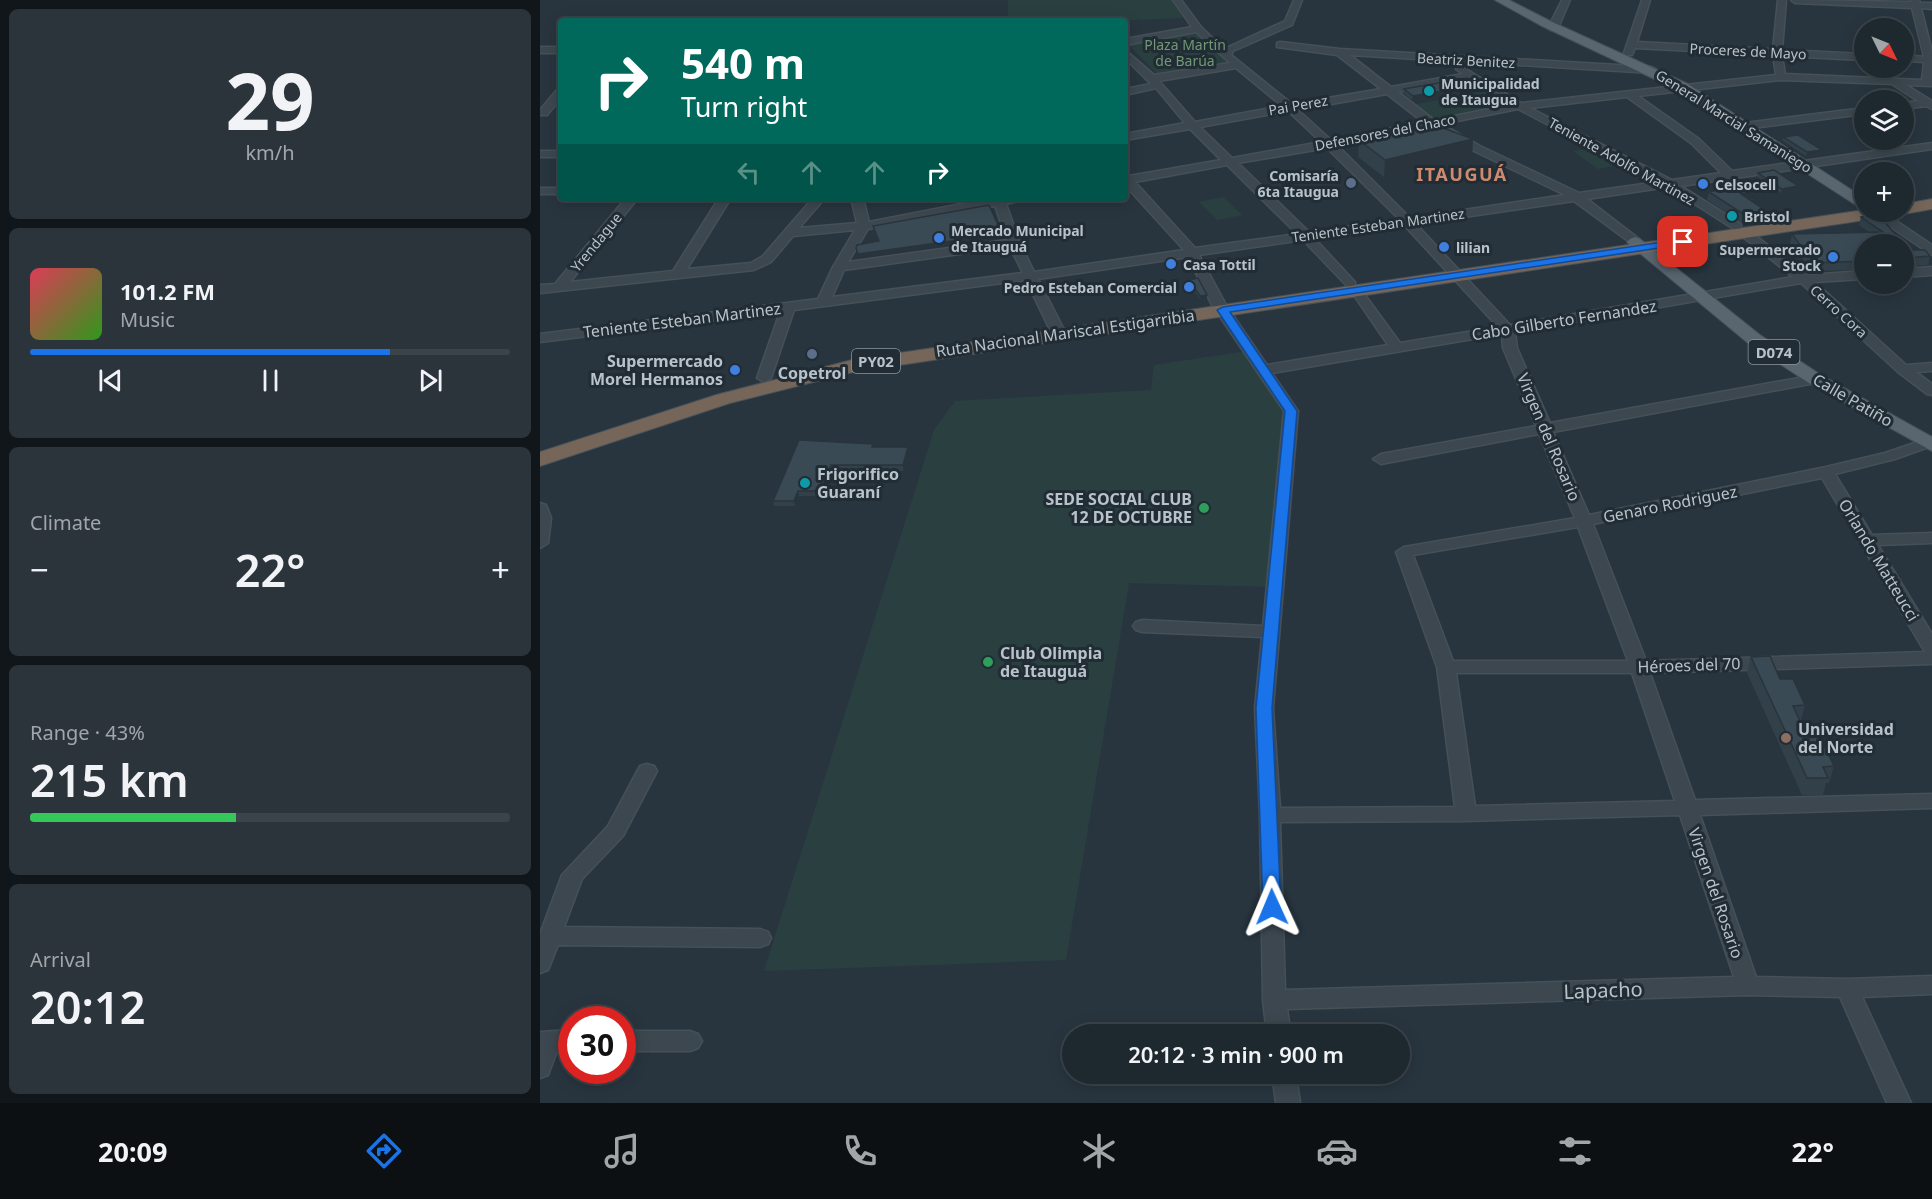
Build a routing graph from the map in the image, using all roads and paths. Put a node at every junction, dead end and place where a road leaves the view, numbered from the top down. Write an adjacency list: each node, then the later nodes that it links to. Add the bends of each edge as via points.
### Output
1 (1177, 0): 11 (street, Virgen del Rosario)
2 (1298, 0): 12 (street, via 1289,23)
3 (1501, 0): 10 (main road, General Marcial Samaniego)
4 (1566, 0): 10 (street)
5 (1646, 0): 14 (street)
6 (1782, 0): 21 (street)
7 (1795, 0): 8 (street)
8 (1916, 3): 9 (street); 27 (street)
9 (1932, 6)
10 (1553, 28): 26 (main road, General Marcial Samaniego)
11 (1198, 29): 13 (street); 19 (street, Virgen del Rosario)
12 (1280, 29): 15 (street); 19 (street)
13 (1128, 42)
14 (1632, 45): 21 (street, Proceres de Mayo); 26 (street)
15 (1270, 46): 19 (street, Beatriz Benitez); 20 (street, Beatriz Benitez)
16 (1128, 47): 32 (street)
17 (540, 50): 18 (street)
18 (558, 50)
19 (1228, 52): 28 (street, Virgen del Rosario)
20 (1340, 52): 25 (street, Beatriz Benitez); 36 (street)
21 (1778, 53): 23 (street, Proceres de Mayo); 31 (street)
22 (1128, 56): 32 (street)
23 (1854, 57)
24 (1914, 58): 27 (street)
25 (1446, 59): 29 (street, Beatriz Benitez); 30 (street, Teniente Adolfo Martinez)
26 (1627, 59): 29 (main road, General Marcial Samaniego)
27 (1930, 59): 34 (street)
28 (1240, 65): 32 (street); 41 (street, Virgen del Rosario)
29 (1652, 70): 35 (main road, General Marcial Samaniego)
30 (1471, 76): 36 (street, Pai Perez); 42 (street, Teniente Adolfo Martinez)
31 (1781, 77): 33 (street, Defensores del Chaco); 35 (street, Defensores del Chaco)
32 (1155, 81): 37 (street); 48 (street)
33 (1893, 81): 34 (street, Defensores del Chaco); 40 (street)
34 (1929, 83)
35 (1683, 87): 38 (street, Defensores del Chaco); 49 (main road, General Marcial Samaniego)
36 (1389, 90): 41 (street, Pai Perez); 47 (street)
37 (1128, 91)
38 (1629, 94): 42 (street, Defensores del Chaco); 57 (street, via 1695,141)
39 (558, 95): 46 (street)
40 (1930, 105): 43 (street)
41 (1288, 106): 48 (street, Pai Perez); 51 (street, Virgen del Rosario)
42 (1519, 106): 47 (street, Defensores del Chaco); 60 (street, Teniente Adolfo Martinez)
43 (1914, 106)
44 (558, 112): 46 (street)
45 (1854, 112): 49 (street)
46 (541, 113)
47 (1430, 122): 51 (street, Defensores del Chaco); 63 (street)
48 (1192, 124): 50 (street, Pai Perez); 55 (street)
49 (1745, 126): 56 (main road, General Marcial Samaniego)
50 (1128, 136)
51 (1328, 144): 55 (street, Defensores del Chaco); 76 (street, Virgen del Rosario)
52 (1932, 146): 56 (street, Teniente Esteban Martinez)
53 (540, 154): 54 (street)
54 (558, 154)
55 (1229, 162): 58 (street, Defensores del Chaco); 81 (street)
56 (1805, 164): 57 (street, Teniente Esteban Martinez); 64 (main road, General Marcial Samaniego)
57 (1728, 174): 60 (street, Teniente Esteban Martinez)
58 (1128, 179)
59 (1128, 182): 84 (street)
60 (1669, 183): 63 (street, Teniente Esteban Martinez); 79 (street, Teniente Adolfo Martinez)
61 (540, 191): 62 (street)
62 (558, 192)
63 (1575, 196): 76 (street, Teniente Esteban Martinez); 83 (street)
64 (1854, 196)
65 (1932, 197): 66 (highway)
66 (1914, 200)
67 (630, 201): 94 (street, Yrendague)
68 (723, 201): 90 (street)
69 (816, 201): 80 (street)
70 (858, 201): 78 (street)
71 (994, 201): 78 (street)
72 (999, 201): 82 (street)
73 (1932, 204): 74 (highway)
74 (1914, 207)
75 (1854, 212): 79 (highway, Ruta Nacional Mariscal Estigarribia / PY02)
76 (1407, 221): 81 (street, Teniente Esteban Martinez); 88 (street, Virgen del Rosario)
77 (1891, 222): 85 (street)
78 (864, 226): 80 (street); 86 (street)
79 (1740, 230): 83 (highway, Ruta Nacional Mariscal Estigarribia / PY02); 93 (street, Cerro Cora)
80 (789, 232): 90 (street, via 767,259 754,266)
81 (1305, 235): 84 (street, Teniente Esteban Martinez); 95 (street)
82 (1014, 243): 86 (street); 91 (street)
83 (1638, 245): 88 (highway, Ruta Nacional Mariscal Estigarribia / PY02); 97 (main road, Calle Patiño / D074)
84 (1191, 251): 91 (street, Teniente Esteban Martinez); 100 (street)
85 (1932, 251)
86 (839, 267): 98 (street)
87 (1932, 271): 89 (street)
88 (1455, 272): 95 (highway, Ruta Nacional Mariscal Estigarribia / PY02); 101 (street, Virgen del Rosario)
89 (1914, 272)
90 (677, 275): 94 (street)
91 (1030, 276): 98 (street, Teniente Esteban Martinez); 102 (street)
92 (1854, 276): 93 (street, Cabo Gilberto Fernandez)
93 (1804, 279): 97 (street, Cabo Gilberto Fernandez); 106 (street, Cerro Cora)
94 (560, 286): 96 (street)
95 (1352, 288): 100 (highway, Ruta Nacional Mariscal Estigarribia / PY02); 104 (street)
96 (540, 289)
97 (1701, 298): 101 (street, Cabo Gilberto Fernandez); 109 (main road, Calle Patiño / D074)
98 (823, 302): 99 (street, Teniente Esteban Martinez)
99 (788, 307): 103 (street, Teniente Esteban Martinez); 108 (street)
100 (1221, 307): 102 (highway, Ruta Nacional Mariscal Estigarribia / PY02); 107 (street)
101 (1508, 330): 104 (street, Cabo Gilberto Fernandez); 111 (street, Virgen del Rosario, via 1510,348)
102 (1057, 331): 108 (highway, Ruta Nacional Mariscal Estigarribia / PY02, via 884,352); 114 (highway, Ruta Nacional Mariscal Estigarribia / PY02, via 816,374 723,399)
103 (540, 338)
104 (1397, 348): 107 (street, Cabo Gilberto Fernandez)
105 (1932, 368): 106 (street)
106 (1903, 369): 110 (street, Cerro Cora)
107 (1265, 370): 123 (street, via 1291,411)
108 (764, 378): 113 (highway, Ruta Nacional Mariscal Estigarribia / PY02)
109 (1815, 379): 111 (street); 112 (main road, Calle Patiño / D074)
110 (1932, 391)
111 (1546, 429): 115 (street); 118 (street, Virgen del Rosario)
112 (1930, 442): 116 (street, Genaro Rodriguez)
113 (540, 449)
114 (540, 459)
115 (1381, 459)
116 (1826, 472): 118 (street, Genaro Rodriguez); 120 (street, Orlando Matteucci)
117 (540, 508): 121 (street)
118 (1584, 521): 126 (street, Genaro Rodriguez, via 1404,552); 127 (street, Virgen del Rosario)
119 (1932, 538): 120 (street)
120 (1867, 540): 124 (street, Orlando Matteucci)
121 (540, 543)
122 (1142, 626): 123 (street)
123 (1270, 632): 132 (street, via 1264,708)
124 (1932, 649)
125 (1932, 658): 127 (street, Héroes del 70)
126 (1446, 667): 127 (street, Héroes del 70); 131 (street)
127 (1639, 667): 130 (street, Virgen del Rosario)
128 (647, 771): 133 (street, via 616,831 573,874)
129 (1932, 801): 130 (street)
130 (1687, 807): 131 (street); 137 (street, Virgen del Rosario)
131 (1466, 814): 132 (street)
132 (1270, 815): 139 (street)
133 (550, 936): 134 (street); 135 (street)
134 (760, 939)
135 (540, 964)
136 (1932, 985): 138 (street, Lapacho)
137 (1748, 986): 138 (street, Lapacho); 139 (street, Lapacho)
138 (1846, 988): 147 (street)
139 (1274, 1000): 140 (street)
140 (1277, 1024)
141 (553, 1041): 144 (street)
142 (636, 1041): 143 (street)
143 (690, 1041)
144 (540, 1068)
145 (1285, 1084): 146 (street)
146 (1288, 1103)
147 (1899, 1103)

